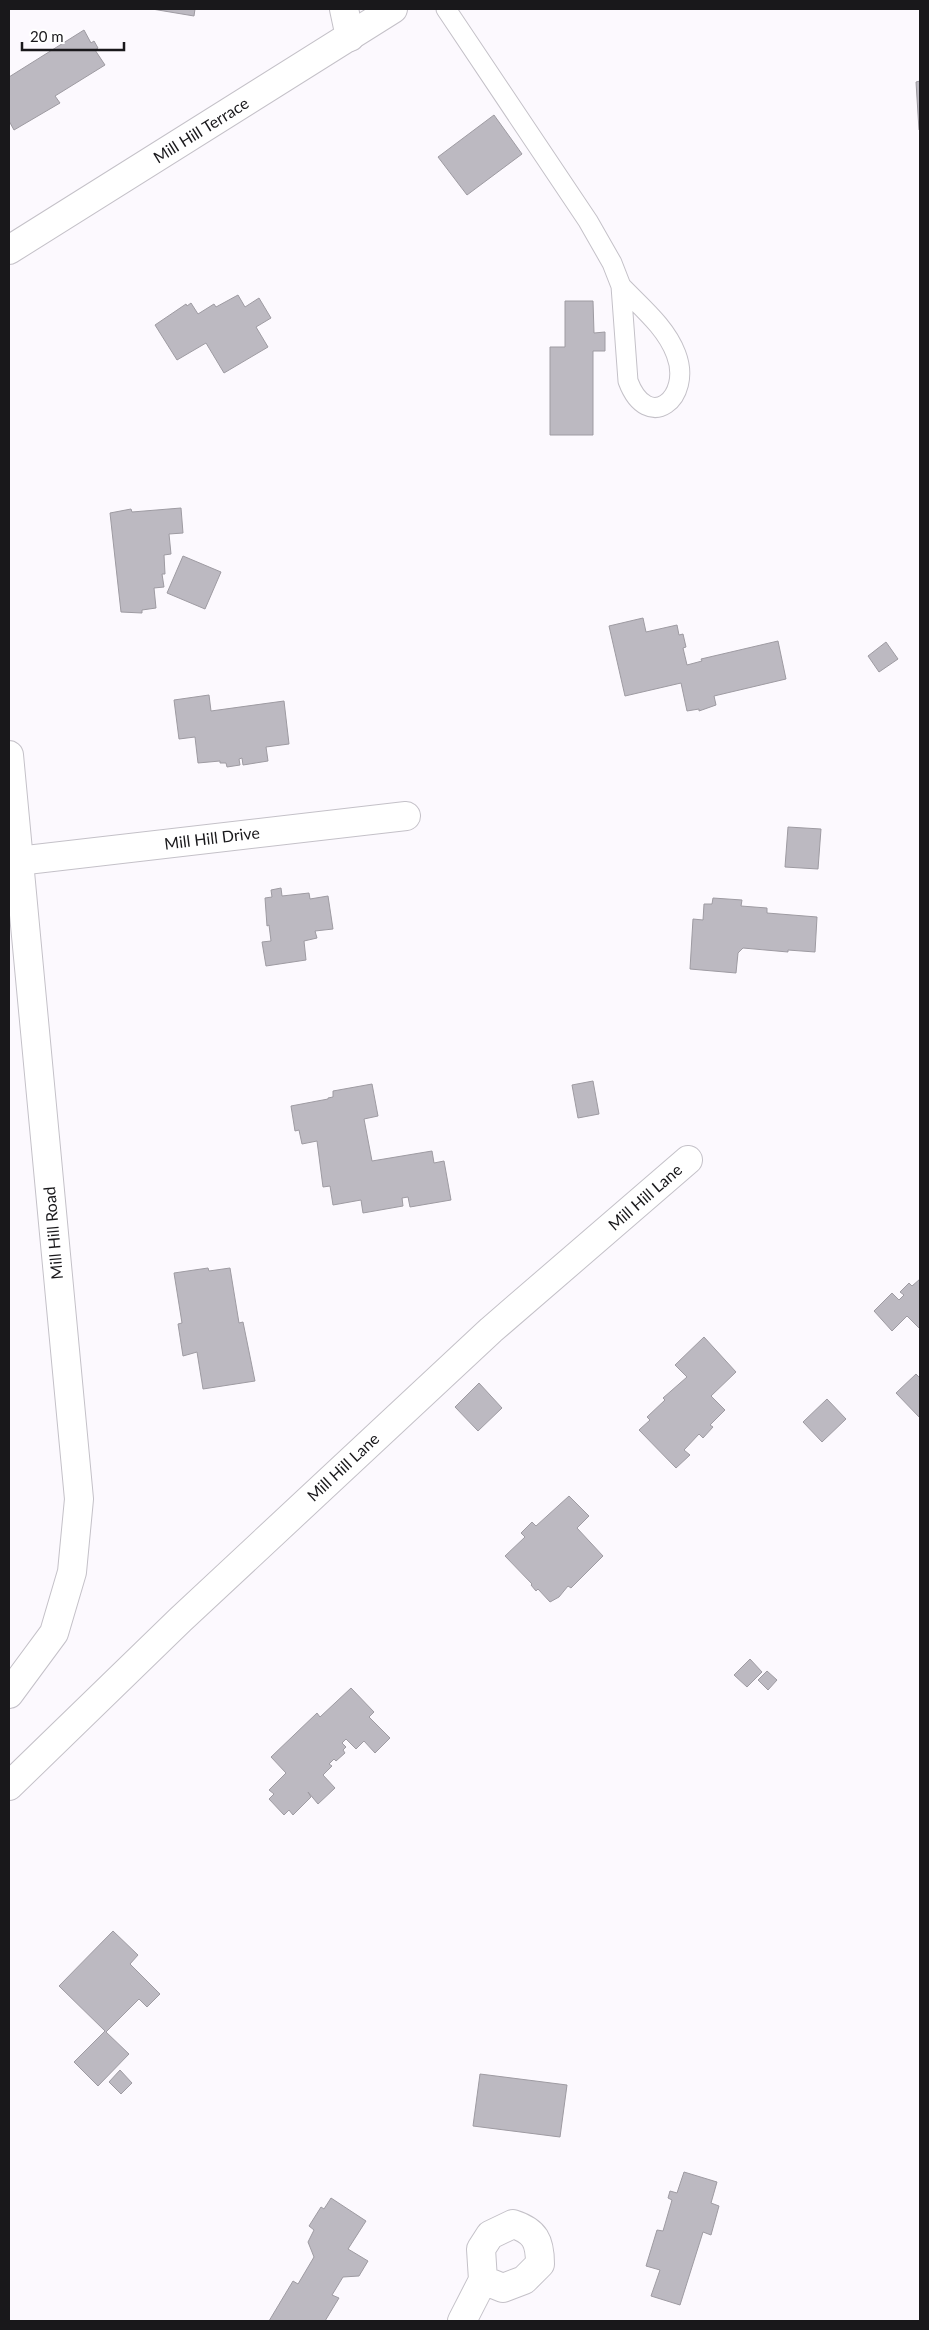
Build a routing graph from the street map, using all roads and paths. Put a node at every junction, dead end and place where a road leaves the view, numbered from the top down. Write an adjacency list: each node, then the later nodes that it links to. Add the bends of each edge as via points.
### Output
1 (344, 9): 4 (street)
2 (393, 9): 4 (street, Mill Hill Terrace)
3 (446, 9): 6 (lane, via 588,221)
4 (350, 37): 5 (street, Mill Hill Terrace)
5 (9, 250)
6 (621, 286): 6 (lane, via 628,381 639,402 646,407 658,407 676,394 680,370 677,355 659,324)
7 (9, 755): 9 (street, Mill Hill Road)
8 (406, 816): 9 (street, Mill Hill Drive)
9 (18, 861): 11 (street, Mill Hill Road, via 78,1499 72,1572 54,1633)
10 (688, 1160): 12 (street, Mill Hill Lane, via 491,1330 187,1613)
11 (9, 1694)
12 (9, 1786)
13 (483, 2280): 14 (street)
14 (462, 2321)

